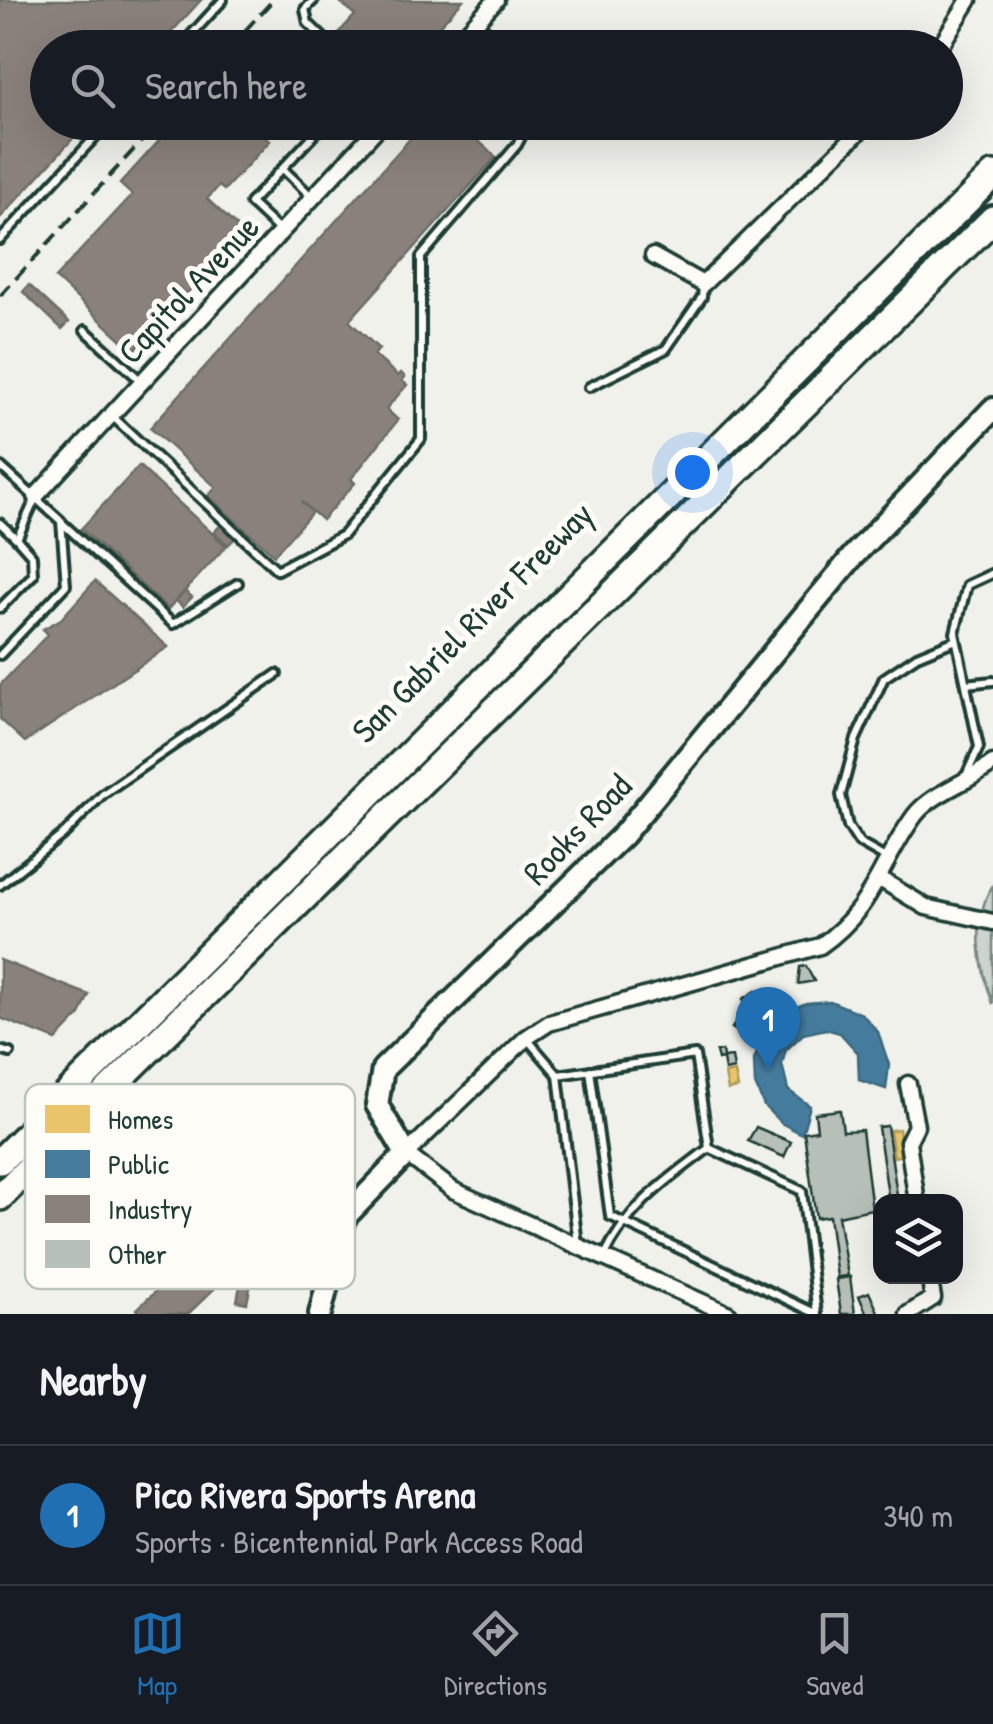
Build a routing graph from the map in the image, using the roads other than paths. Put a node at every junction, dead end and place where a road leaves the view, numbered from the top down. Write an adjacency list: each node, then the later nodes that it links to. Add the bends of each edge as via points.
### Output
1 (223, 0): 6 (lane)
2 (314, 0): 7 (lane, via 306,9)
3 (496, 0): 5 (street)
4 (969, 0): 10 (street)
5 (477, 22): 8 (street); 9 (lane)
6 (196, 30)
7 (314, 30)
8 (470, 30)
9 (485, 30)
10 (950, 30)
11 (92, 140): 23 (lane)
12 (310, 140): 17 (lane)
13 (362, 140): 19 (street, Capitol Avenue)
14 (519, 140): 30 (lane, via 421,257 421,439 342,535 277,570)
15 (850, 140): 25 (street)
16 (993, 154): 56 (highway, San Gabriel River Freeway)
17 (283, 169): 19 (lane); 22 (lane, via 250,203)
18 (993, 175): 57 (highway)
19 (314, 198): 22 (street, Capitol Avenue)
20 (993, 198): 58 (highway)
21 (993, 219): 55 (highway)
22 (282, 232): 27 (street, Capitol Avenue)
23 (0, 240)
24 (653, 256): 25 (street)
25 (702, 284): 28 (lane, via 702,296 666,349)
26 (86, 330): 27 (lane)
27 (142, 382): 30 (street, Capitol Avenue)
28 (589, 387)
29 (993, 409): 67 (street, Rooks Road, via 853,556 622,835 383,1069 377,1105)
30 (111, 415): 32 (street, Capitol Avenue)
31 (0, 466): 32 (lane)
32 (36, 496): 33 (lane); 35 (lane)
33 (60, 521): 37 (lane, via 173,624); 40 (lane, via 66,585)
34 (0, 524): 35 (lane)
35 (18, 539): 38 (lane, via 32,556 32,575)
36 (993, 573): 39 (lane, via 967,586)
37 (238, 584)
38 (0, 608)
39 (956, 640): 43 (lane); 46 (lane, via 884,678 856,740 840,795 848,826 859,843)
40 (0, 656)
41 (277, 674): 48 (lane, via 103,794)
42 (993, 681): 43 (lane)
43 (966, 684): 45 (lane, via 979,747)
44 (993, 763): 45 (street)
45 (963, 784): 46 (street, via 917,812)
46 (890, 860): 47 (street)
47 (880, 879): 49 (street, via 926,907); 50 (street, via 849,926 820,946 549,1022)
48 (0, 884)
49 (993, 922)
50 (526, 1038): 54 (lane); 67 (street)
51 (0, 1050): 52 (lane)
52 (10, 1053)
53 (590, 1070): 54 (lane); 65 (lane, via 695,1054); 76 (lane, via 610,1216)
54 (558, 1075): 77 (lane)
55 (124, 1077): 59 (highway); 60 (highway)
56 (55, 1084)
57 (78, 1084)
58 (92, 1084)
59 (117, 1084)
60 (118, 1084)
61 (908, 1084): 72 (street)
62 (25, 1114): 64 (highway, San Gabriel River Freeway)
63 (25, 1136): 68 (highway)
64 (0, 1139)
65 (709, 1148): 76 (lane); 83 (lane, via 802,1191)
66 (25, 1150): 70 (highway)
67 (406, 1154): 74 (street); 77 (street, via 453,1190)
68 (0, 1161)
69 (25, 1174): 73 (highway)
70 (0, 1175)
71 (25, 1189): 75 (highway)
72 (917, 1194)
73 (0, 1198)
74 (355, 1207)
75 (0, 1217)
76 (620, 1224): 78 (lane); 83 (lane)
77 (578, 1246): 78 (street)
78 (604, 1258): 82 (street)
79 (930, 1284): 84 (street, via 932,1298)
80 (326, 1289): 81 (street)
81 (320, 1314)
82 (729, 1314)
83 (817, 1314)
84 (908, 1314)

